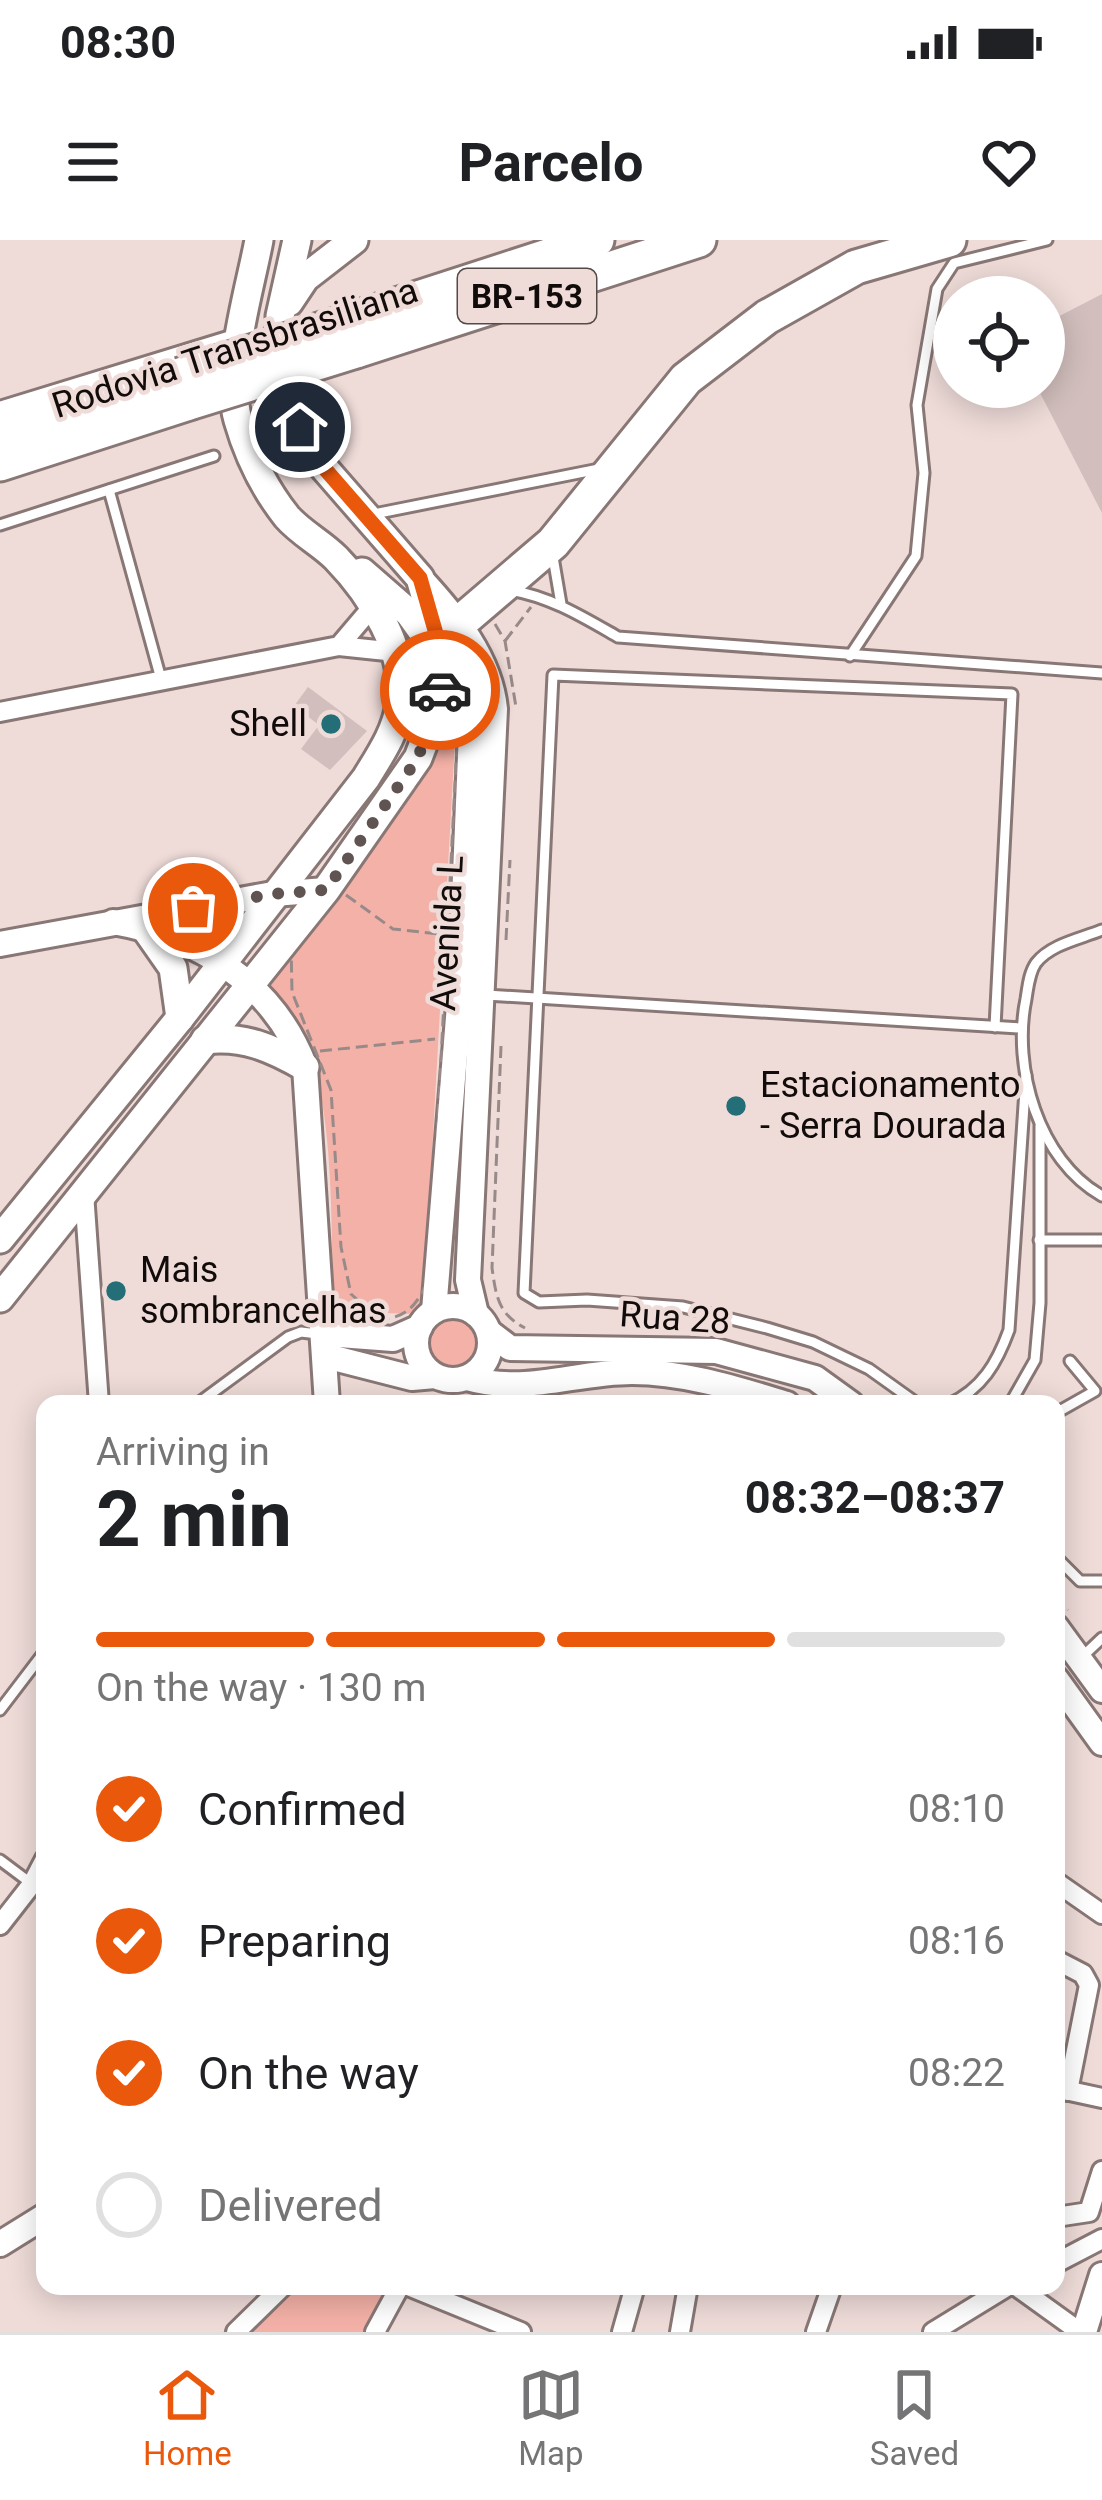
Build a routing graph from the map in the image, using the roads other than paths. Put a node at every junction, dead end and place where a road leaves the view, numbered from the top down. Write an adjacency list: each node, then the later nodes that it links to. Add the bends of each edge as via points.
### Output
1 (259, 240): 9 (main road)
2 (297, 240): 8 (main road)
3 (354, 240): 8 (main road, via 304,278)
4 (597, 240): 10 (highway, Rodovia Transbrasiliana / BR-153)
5 (699, 240): 10 (highway, Rodovia Transbrasiliana / BR-153)
6 (949, 240): 16 (highway, via 856,267 766,317 686,379)
7 (1048, 240): 28 (lane, via 954,263 937,289 916,406 924,473 916,556)
8 (280, 316): 18 (main road, via 280,361 305,442)
9 (241, 337): 12 (street); 21 (main road, via 232,376 236,417 259,476 290,520)
10 (350, 337): 11 (highway, Rodovia Transbrasiliana / BR-153, bridge)
11 (185, 389): 13 (highway, Rodovia Transbrasiliana / BR-153); 15 (highway, Rodovia Transbrasiliana / BR-153)
12 (0, 411)
13 (0, 431)
14 (214, 456): 17 (lane)
15 (0, 464)
16 (615, 466): 18 (lane); 20 (highway)
17 (110, 490): 19 (lane); 31 (lane)
18 (363, 517): 22 (main road)
19 (0, 525)
20 (553, 543): 23 (lane); 25 (highway)
21 (337, 559): 24 (main road); 29 (main road, via 409,613)
22 (420, 578): 25 (main road, Avenida L); 29 (main road)
23 (561, 604): 25 (lane, via 537,594); 28 (lane, via 618,637)
24 (373, 606): 26 (street); 27 (main road)
25 (479, 606): 29 (highway); 43 (main road, Avenida L, via 469,639 492,681 495,709)
26 (339, 646): 27 (street); 31 (street)
27 (396, 652): 29 (main road); 36 (main road, via 400,707 390,739)
28 (850, 656): 30 (lane)
29 (445, 665): 32 (main road); 34 (main road)
30 (1102, 673)
31 (161, 680): 33 (street)
32 (472, 708): 34 (main road, via 457,703); 43 (main road, Avenida L, via 455,933)
33 (0, 712)
34 (434, 716): 35 (main road, via 418,758)
35 (331, 887): 36 (main road); 42 (main road)
36 (273, 894): 37 (main road); 41 (main road)
37 (113, 922): 38 (main road); 40 (main road)
38 (145, 928): 41 (main road); 45 (main road, via 173,968)
39 (1102, 930): 47 (lane, via 1049,950 1032,967)
40 (0, 944)
41 (223, 963): 42 (main road); 45 (main road)
42 (248, 983): 48 (main road); 49 (main road)
43 (470, 993): 44 (lane); 60 (main road, Avenida L, via 449,1039); 61 (main road, Avenida L, via 468,1280)
44 (536, 998): 46 (lane); 46 (lane, via 553,675 1012,694); 71 (lane, via 524,1293 532,1300 683,1306 767,1328 869,1369)
45 (180, 1018): 54 (main road)
46 (995, 1027): 47 (lane)
47 (1020, 1028): 50 (lane)
48 (205, 1040): 49 (main road, via 245,1040); 52 (main road)
49 (308, 1058): 62 (main road)
50 (1026, 1075): 51 (lane); 59 (lane)
51 (1040, 1126): 53 (lane, via 1079,1183); 55 (lane)
52 (84, 1190): 57 (main road); 66 (street)
53 (1102, 1196)
54 (0, 1239)
55 (1039, 1240): 56 (lane); 58 (lane)
56 (1102, 1240)
57 (0, 1298)
58 (1040, 1303): 59 (lane); 73 (lane, via 1035,1360)
59 (1010, 1307): 72 (lane, via 1000,1354)
60 (427, 1319): 61 (main road, via 456,1306); 62 (main road, via 393,1339); 64 (main road, via 416,1338 420,1360)
61 (482, 1323): 65 (main road, via 489,1354); 70 (main road, Rua 28, via 510,1348 716,1351 815,1378)
62 (326, 1345): 64 (main road, via 412,1378); 67 (lane, via 301,1332 288,1336); 68 (main road)
63 (1070, 1361): 74 (lane, via 1095,1390)
64 (435, 1376): 65 (main road)
65 (467, 1378): 69 (main road, Rua 28, via 500,1388 631,1372)
66 (98, 1395)
67 (208, 1395)
68 (327, 1395)
69 (757, 1395)
70 (839, 1395)
71 (905, 1395)
72 (969, 1395)
73 (1015, 1395)
74 (1065, 1408)
75 (1065, 1566): 76 (lane, via 1080,1581)
76 (1102, 1581)
77 (1102, 1638): 79 (lane)
78 (1065, 1640): 79 (main road)
79 (1079, 1660): 81 (main road)
80 (36, 1663): 83 (lane)
81 (1102, 1690)
82 (1065, 1692): 84 (main road)
83 (0, 1709)
84 (1102, 1743)
85 (0, 1860): 87 (lane)
86 (36, 1876): 87 (street)
87 (32, 1884): 90 (street)
88 (1065, 1888): 89 (street)
89 (1102, 1914)
90 (0, 1925)
91 (1065, 1965): 92 (street, via 1089,1985)
92 (1065, 2077)
93 (1065, 2090): 94 (street)
94 (1102, 2098)
95 (1102, 2171): 96 (street, via 1089,2212)
96 (1065, 2216)
97 (36, 2222): 99 (main road)
98 (1102, 2239): 100 (street)
99 (0, 2244)
100 (1065, 2258)
101 (1102, 2276): 117 (main road)
102 (274, 2295): 110 (street)
103 (398, 2295): 111 (street)
104 (427, 2295): 112 (street)
105 (632, 2295): 113 (street)
106 (686, 2295): 114 (street)
107 (829, 2295): 115 (street)
108 (997, 2295): 116 (street)
109 (1026, 2295): 117 (street)
110 (236, 2332)
111 (375, 2332)
112 (521, 2332)
113 (622, 2332)
114 (680, 2332)
115 (816, 2332)
116 (933, 2332)
117 (1082, 2332)

